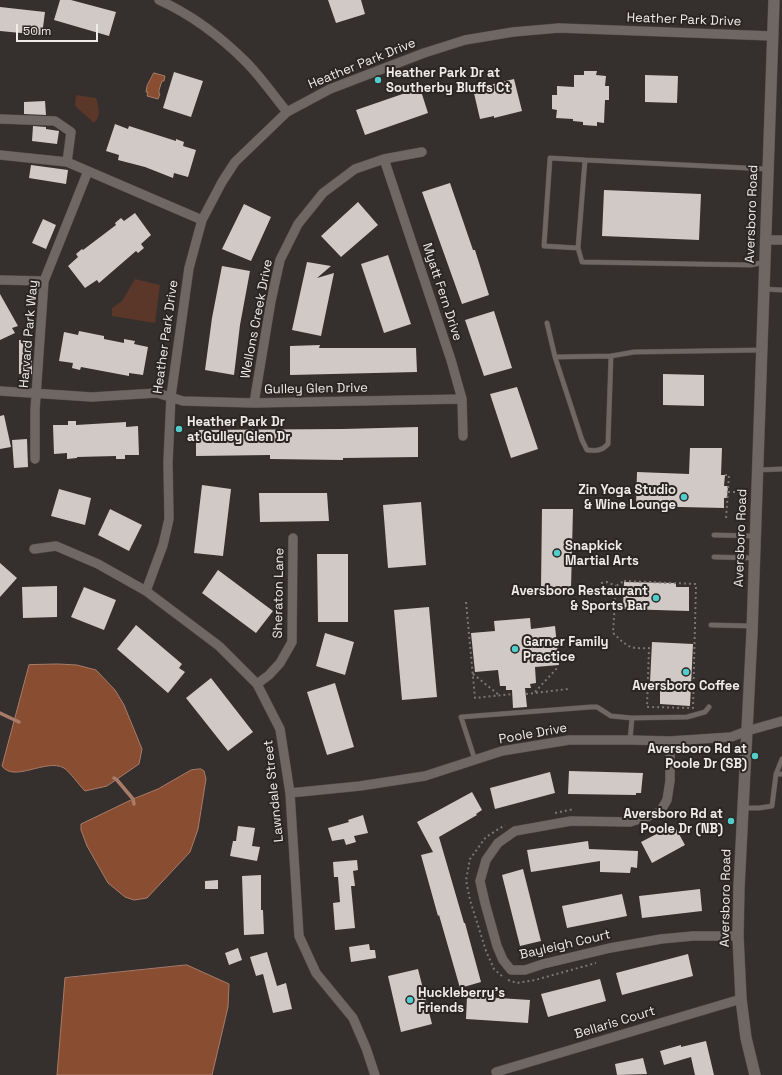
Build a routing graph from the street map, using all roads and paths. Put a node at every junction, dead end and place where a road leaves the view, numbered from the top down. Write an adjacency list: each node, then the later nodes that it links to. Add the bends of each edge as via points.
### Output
1 (774, 0): 3 (street, Aversboro Road)
2 (162, 1): 4 (street, via 208,28 246,62)
3 (772, 36): 4 (street, Heather Park Drive, via 559,28 513,32 465,40 424,53 330,89); 11 (street, Aversboro Road)
4 (287, 112): 13 (street, Heather Park Drive, via 235,162)
5 (0, 119): 10 (street, via 55,121 71,132)
6 (422, 152): 8 (street, Wellons Creek Drive)
7 (0, 154): 10 (street)
8 (384, 159): 29 (street, Myatt Fern Drive); 30 (street, Wellons Creek Drive, via 355,169 323,193 298,224 280,260)
9 (585, 160): 11 (lane); 16 (lane); 16 (lane, via 550,158 544,246)
10 (67, 162): 12 (street)
11 (768, 169): 14 (street, Aversboro Road)
12 (88, 171): 13 (street); 19 (street, Harvard Park Way)
13 (202, 220): 28 (street, Heather Park Drive, via 189,268)
14 (765, 240): 15 (street); 17 (street, Aversboro Road)
15 (782, 240)
16 (578, 248): 17 (lane, via 582,262 751,265)
17 (764, 262): 20 (street, Aversboro Road)
18 (0, 280): 19 (street)
19 (44, 281): 27 (street, Harvard Park Way)
20 (764, 289): 21 (lane); 23 (street, Aversboro Road)
21 (782, 290)
22 (547, 323): 25 (lane)
23 (762, 350): 24 (lane, via 634,352); 34 (street, Aversboro Road)
24 (611, 356): 25 (lane); 25 (lane, via 608,444 594,451 587,450 582,440)
25 (555, 358)
26 (0, 391): 27 (street, Gulley Glen Drive)
27 (37, 393): 28 (street, Gulley Glen Drive, via 92,397 158,393); 32 (street, Harvard Park Way)
28 (171, 396): 30 (street, Gulley Glen Drive, via 182,401); 49 (street, Heather Park Drive, via 169,519 163,545)
29 (462, 400): 30 (street, Gulley Glen Drive); 31 (street, Myatt Fern Drive)
30 (254, 403)
31 (463, 436)
32 (35, 459)
33 (782, 469): 34 (lane)
34 (757, 470): 42 (street, Aversboro Road)
35 (725, 475): 36 (path, via 729,475)
36 (728, 492): 37 (path); 40 (path)
37 (741, 492)
38 (636, 504): 39 (path)
39 (596, 505)
40 (726, 518)
41 (714, 535): 42 (lane)
42 (755, 536): 46 (street, Aversboro Road)
43 (292, 538): 55 (street, Sheraton Lane, via 292,642 280,663)
44 (34, 549): 49 (street, Lawndale Street, via 56,546 98,564)
45 (714, 557): 46 (lane)
46 (755, 558): 52 (street, Aversboro Road)
47 (601, 583): 48 (path, via 607,582)
48 (616, 586): 48 (path, via 624,581 696,584 693,708 647,707 649,648 633,649 626,646 614,633)
49 (146, 591): 55 (street, Lawndale Street, via 219,646)
50 (466, 602): 54 (path)
51 (711, 625): 52 (lane)
52 (752, 626): 64 (street, Aversboro Road)
53 (558, 667): 57 (path)
54 (473, 674): 60 (path); 60 (path, via 475,698)
55 (257, 684): 71 (street, Lawndale Street, via 280,729)
56 (568, 689): 57 (path)
57 (535, 693): 59 (path)
58 (512, 694): 60 (path)
59 (526, 694)
60 (500, 695)
61 (709, 707): 62 (lane, via 705,712 687,717)
62 (632, 718): 65 (lane); 68 (lane, via 611,716 597,707 461,717)
63 (782, 721): 64 (street, Poole Drive)
64 (747, 731): 66 (street, Poole Drive, via 731,737); 72 (street, Aversboro Road)
65 (630, 740): 66 (street, Poole Drive); 68 (street, Poole Drive, via 569,740 502,751)
66 (670, 741): 76 (street, Bayleigh Court, via 670,781 667,800 660,812 630,822 571,821 515,831 498,843 486,860 480,881 497,946 511,970 525,970 639,943 693,936)
67 (782, 759): 69 (lane)
68 (475, 760): 71 (street, Poole Drive, via 425,776)
69 (776, 774): 70 (lane); 72 (lane, via 772,806)
70 (782, 774)
71 (290, 793): 80 (street, Lawndale Street, via 300,936 316,973 352,1018)
72 (744, 808): 76 (street, Aversboro Road)
73 (574, 809): 74 (path)
74 (551, 813)
75 (509, 824): 77 (path, via 486,837 470,859 466,880 486,951 494,969 509,981 517,983)
76 (738, 936): 78 (street, Aversboro Road)
77 (600, 961)
78 (741, 999): 79 (street, Bellaris Court); 81 (street, Aversboro Road, via 746,1038)
79 (496, 1072)
80 (375, 1075)
81 (755, 1075)

